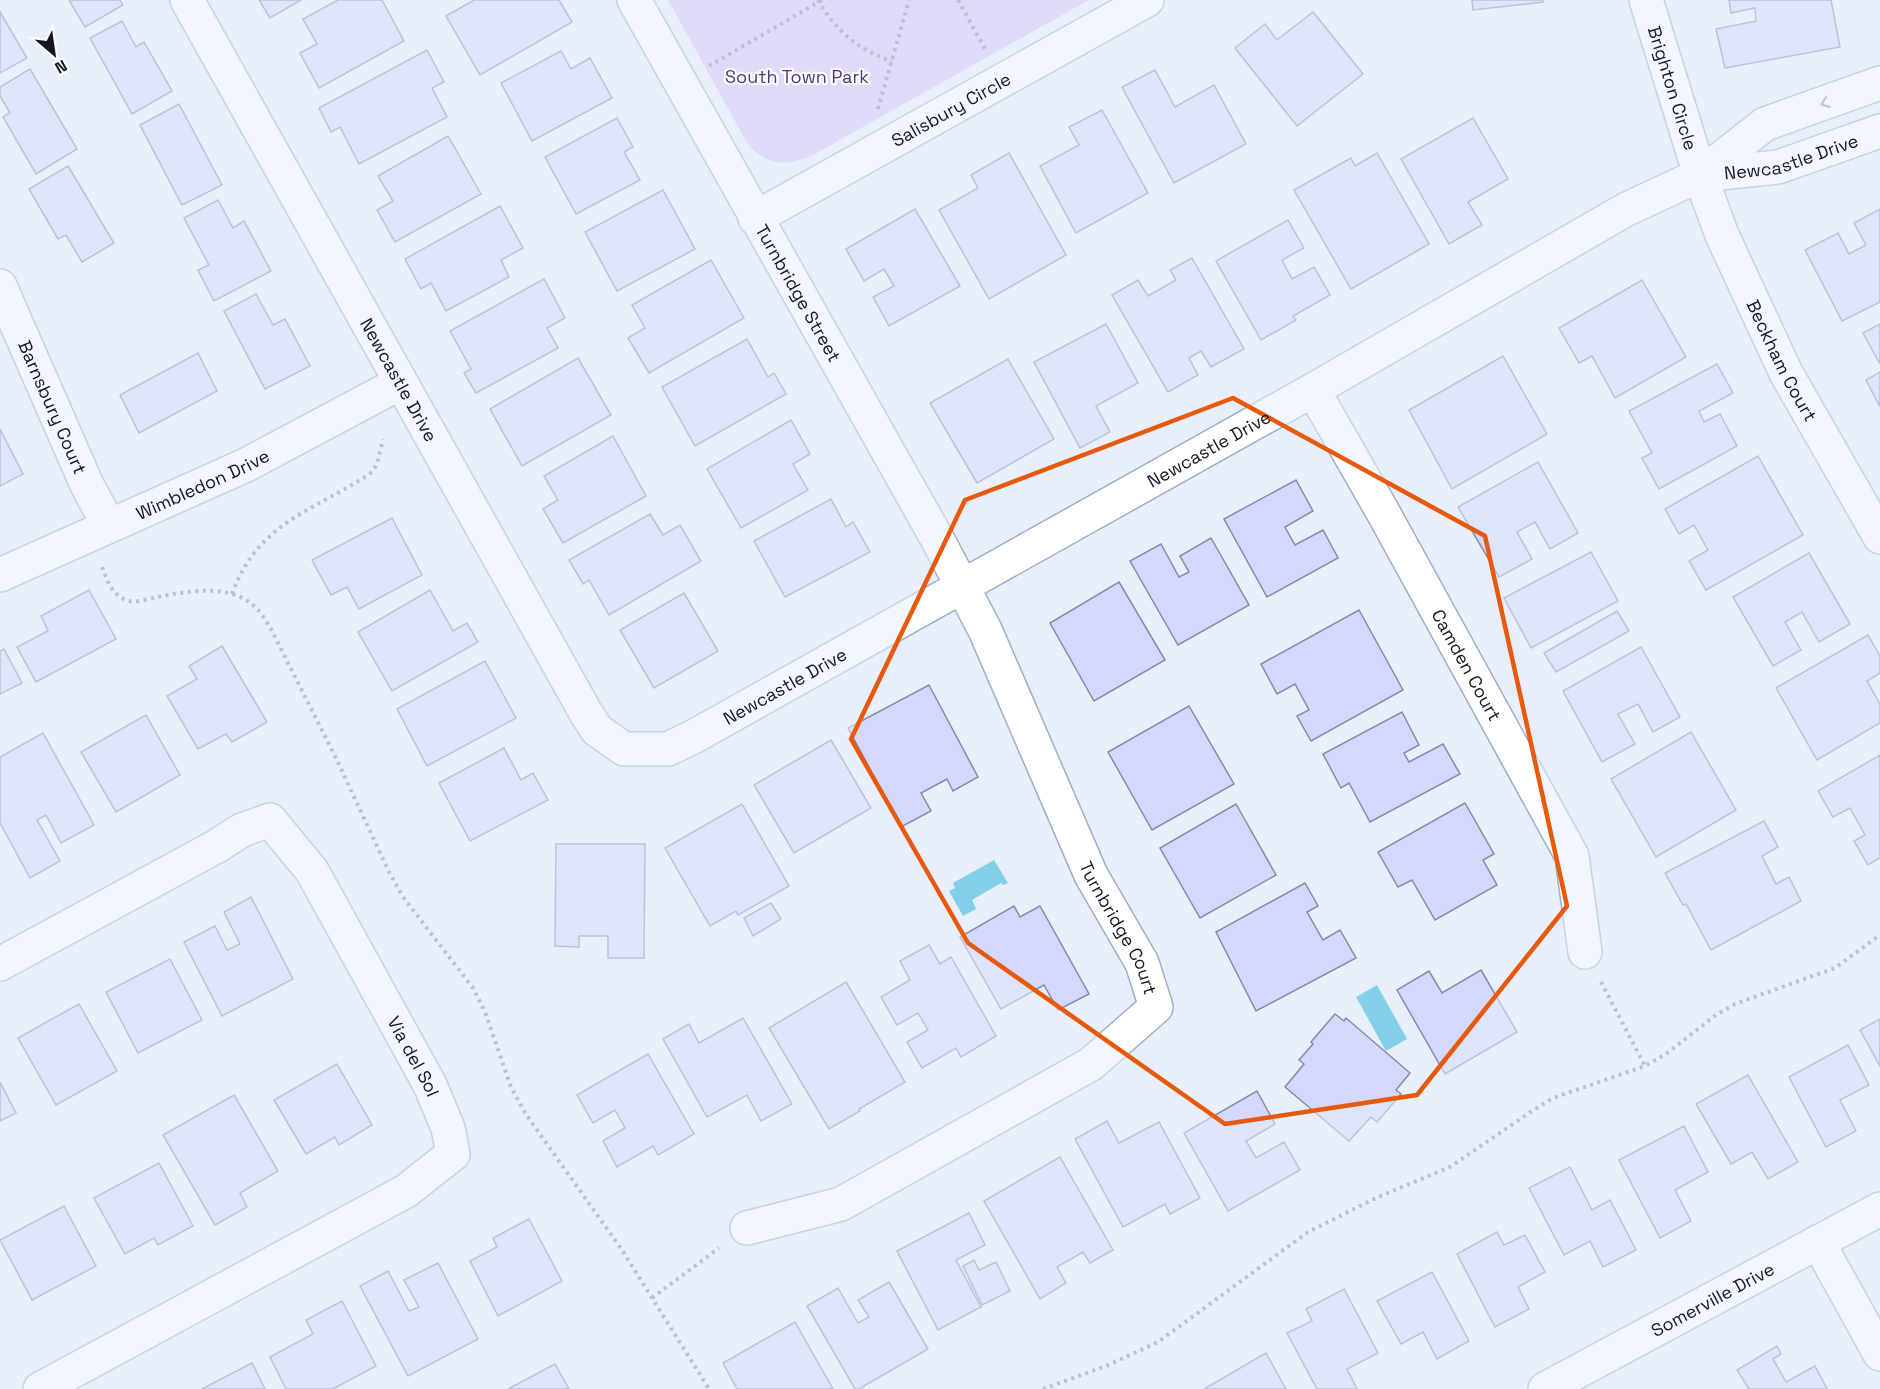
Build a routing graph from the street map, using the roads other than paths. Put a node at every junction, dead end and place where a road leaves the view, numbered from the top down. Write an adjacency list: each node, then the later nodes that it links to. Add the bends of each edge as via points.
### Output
1 (187, 0): 10 (street, Newcastle Drive)
2 (634, 0): 8 (street, Turnbridge Street)
3 (1147, 0): 8 (street, Salisbury Circle)
4 (1646, 0): 7 (street, Brighton Circle)
5 (1880, 82): 7 (street, Newcastle Drive, one-way to 7, via 1765,124)
6 (1880, 131): 7 (street, Newcastle Drive, via 1778,167)
7 (1700, 175): 11 (street, Newcastle Drive, via 1625,210); 13 (street, Beckham Court, via 1722,235 1786,372)
8 (755, 218): 15 (street, Turnbridge Street)
9 (0, 286): 12 (street, Barnsbury Court)
10 (400, 382): 12 (street, Wimbledon Drive, via 246,465); 15 (street, Newcastle Drive, via 586,713 597,729 624,749 668,749 693,737)
11 (1313, 390): 15 (street, Newcastle Drive); 16 (street, Camden Court, via 1572,856)
12 (109, 526): 14 (street, Wimbledon Drive)
13 (1880, 537)
14 (0, 575)
15 (962, 586): 19 (street, Turnbridge Court, via 985,630 1091,875 1142,963 1156,1007 1091,1064 841,1204)
16 (1586, 952)
17 (0, 963): 22 (street, Via del Sol, via 242,830 270,820 312,871 424,1075 448,1128 453,1154 406,1191)
18 (1880, 1209): 20 (street, Somerville Drive)
19 (747, 1228)
20 (1818, 1242): 21 (street); 23 (street, Somerville Drive)
21 (1880, 1354)
22 (40, 1389)
23 (1545, 1389)

